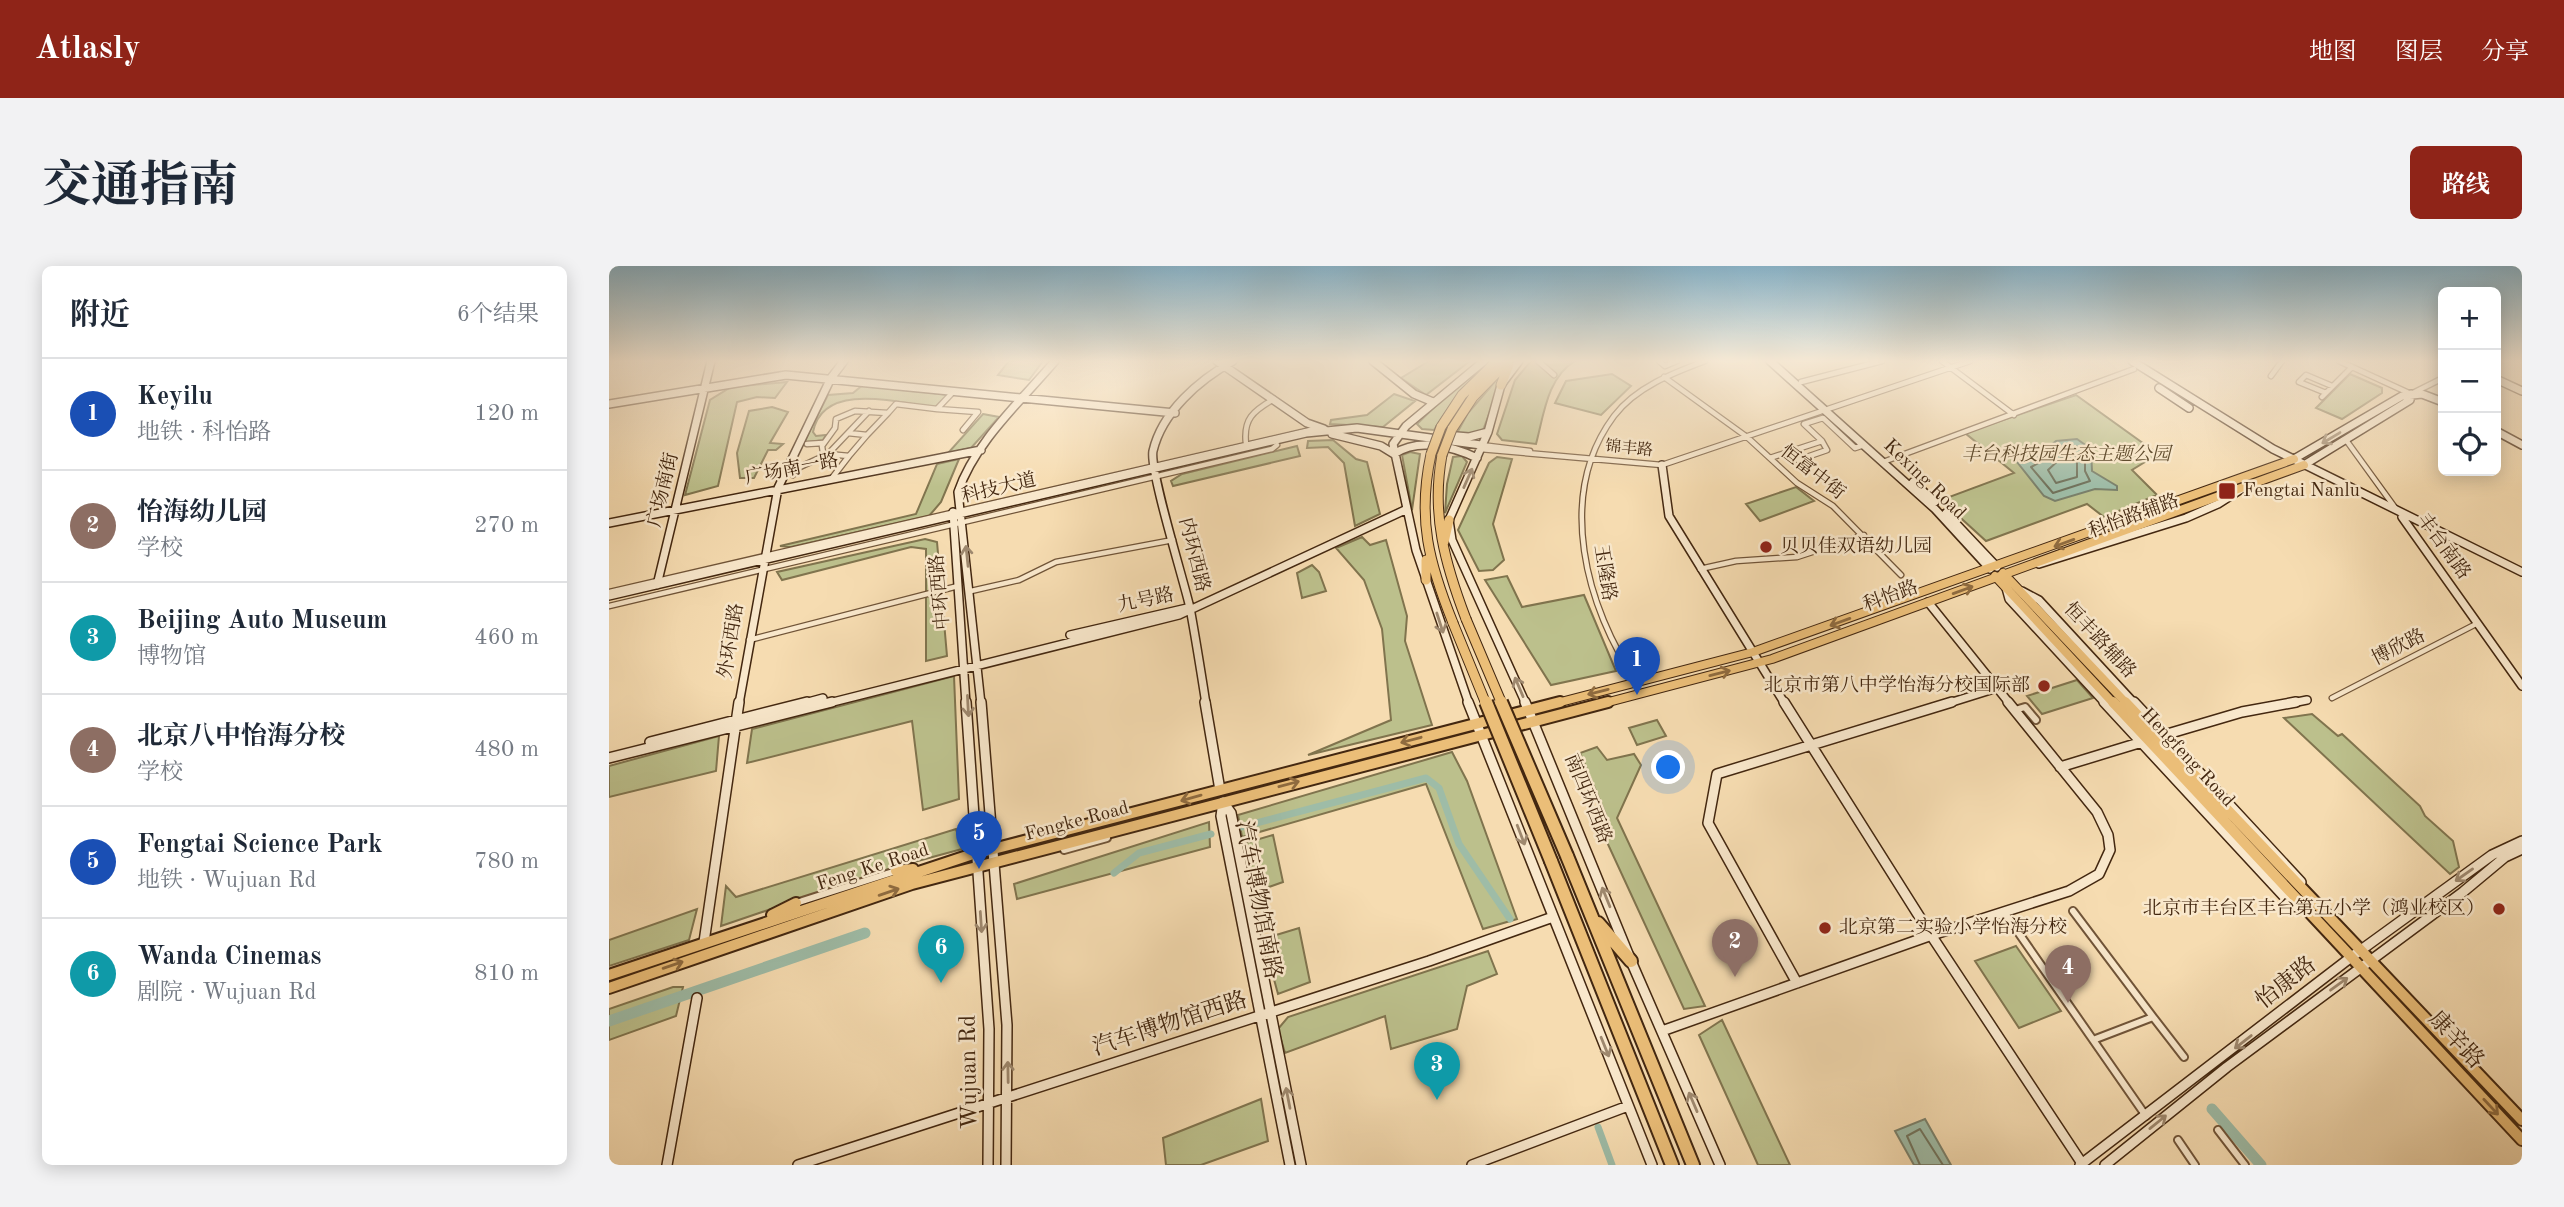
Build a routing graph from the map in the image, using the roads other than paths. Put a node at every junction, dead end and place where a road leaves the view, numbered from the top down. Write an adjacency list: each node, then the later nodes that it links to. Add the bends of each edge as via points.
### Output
1 (701, 403): 65 (street, 广场南街)
2 (819, 403): 64 (street, 外环西路)
3 (943, 403): 25 (street)
4 (1019, 403): 48 (street, 中环西路)
5 (1073, 403): 29 (street)
6 (1182, 403): 29 (street, 内环西路)
7 (1269, 403): 45 (street, via 1248,417 1244,429)
8 (1279, 403): 32 (street)
9 (1432, 403): 26 (street)
10 (1457, 403): 52 (highway, bridge, via 1441,427)
11 (1469, 403): 52 (highway, bridge)
12 (1496, 403): 34 (street)
13 (1628, 403): 54 (street, 玉隆路, via 1602,433)
14 (1701, 403): 38 (street, 恒富中街)
15 (1820, 403): 24 (street, Kexing Road)
16 (1821, 403): 24 (street, Kexing Road)
17 (1842, 403): 24 (street)
18 (1998, 403): 30 (street)
19 (2045, 403): 30 (street)
20 (2183, 403): 57 (street, 丰台南路)
21 (2193, 403): 57 (street, 丰台南路)
22 (2390, 403): 57 (street, one-way to 57)
23 (2405, 403): 40 (street)
24 (1826, 408): 38 (street, 锦丰路); 46 (street, Kexing Road); 58 (street, Kexing Road)
25 (937, 409): 28 (street, via 896,404); 31 (street, via 978,412)
26 (1426, 409): 33 (street, via 1414,425); 39 (street)
27 (869, 411): 28 (street); 36 (street); 42 (street, via 843,414)
28 (888, 413): 37 (street)
29 (1175, 413): 61 (street, 内环西路, via 1153,448)
30 (2014, 415): 58 (street)
31 (963, 430)
32 (1326, 431): 39 (street, 科技大道); 39 (street, 科技大道, via 1357,428); 45 (street, 科技大道); 51 (street); 61 (street, 科技大道)
33 (1419, 432): 34 (street, via 1469,437); 39 (street)
34 (1488, 432): 47 (street)
35 (2501, 432): 43 (street)
36 (848, 433): 37 (street); 50 (street)
37 (867, 435): 53 (street)
38 (1747, 436): 56 (street, 恒富中街); 59 (street, 锦丰路)
39 (1397, 437): 47 (street); 51 (street)
40 (2346, 440): 60 (street); 67 (street)
41 (1822, 441): 46 (street, via 1804,424 1823,418 1855,448); 49 (street); 49 (street, via 1827,450 1798,460)
42 (823, 443): 44 (street); 50 (street, via 823,453)
43 (2522, 443)
44 (807, 444)
45 (1247, 445): 61 (street, 科技大道)
46 (1864, 445): 58 (street, Kexing Road)
47 (1481, 447): 54 (street, 锦丰路); 55 (street)
48 (979, 450): 63 (street, 广场南一路); 68 (street, 中环西路, via 961,479)
49 (1789, 452): 56 (street)
50 (828, 454): 53 (street); 62 (street)
51 (1394, 454): 55 (street, via 1411,445 1464,451); 66 (street)
52 (1436, 454): 73 (highway, via 1422,503); 75 (highway, via 1434,512)
53 (849, 456): 63 (street)
54 (1592, 457): 59 (street, 锦丰路); 94 (street, 玉隆路, via 1583,487 1594,607 1606,636)
55 (1476, 458): 69 (street, one-way to 55)
56 (1770, 458): 71 (street, 恒富中街)
57 (2291, 460): 60 (street, 丰台南路); 77 (main road, 科怡路, one-way to 77)
58 (1886, 461): 77 (street, Kexing Road)
59 (1662, 465): 76 (street, via 1669,516)
60 (2304, 465): 67 (street, 丰台南路); 77 (main road, 科怡路, via 2032,565)
61 (1155, 470): 68 (street, 科技大道); 72 (street, 内环西路)
62 (793, 475)
63 (832, 478): 64 (street, 广场南一路)
64 (778, 488): 65 (street, 广场南一路); 74 (street, 外环西路)
65 (676, 509): 70 (street, 广场南一路); 81 (street, 广场南街)
66 (1405, 510): 80 (street); 87 (street, 九号路)
67 (2400, 514): 78 (street); 88 (street, 丰台南路)
68 (957, 517): 74 (street, 科技大道); 82 (street, 中环西路); 83 (street, 中环西路, one-way to 68)
69 (1449, 520): 75 (highway, via 1444,532); 99 (street, 南四环西路, one-way to 69, via 1452,540)
70 (609, 523)
71 (1864, 535): 76 (street, via 1797,557 1736,561); 79 (street, 恒富中街)
72 (1173, 540): 83 (street, via 1056,562 1019,579); 87 (street, 内环西路)
73 (1427, 550): 80 (highway); 163 (highway, bridge)
74 (763, 562): 81 (street, 科技大道); 84 (street, 科技大道); 86 (street); 89 (street, 外环西路)
75 (1444, 563): 128 (highway, bridge)
76 (1700, 569): 90 (street)
77 (1997, 572): 85 (main road, 科怡路, one-way to 77); 90 (main road, 科怡路, one-way to 90); 105 (main road, Hengfeng Road); 106 (main road, Hengfeng Road, via 2006,588)
78 (2522, 572)
79 (1901, 575)
80 (1426, 580): 104 (street, one-way to 104)
81 (657, 583): 84 (street, 科技大道)
82 (958, 586): 89 (street); 93 (street, 中环西路)
83 (971, 592): 91 (street, 中环西路)
84 (609, 596)
85 (1928, 602): 92 (main road, 科怡路); 96 (street)
86 (609, 606)
87 (1190, 608): 91 (street, 九号路, via 1179,615); 111 (street, 内环西路)
88 (2478, 623): 95 (street, 丰台南路); 97 (street, 博欣路)
89 (749, 640): 103 (street, 外环西路)
90 (1753, 652): 92 (street); 94 (main road, 科怡路)
91 (978, 661): 93 (street, 九号路); 117 (street, 中环西路)
92 (1760, 662): 101 (main road, 科怡路, one-way to 92); 107 (street)
93 (965, 664): 103 (street, 九号路); 120 (street, 中环西路, one-way to 120)
94 (1637, 682): 99 (main road, 科怡路, one-way to 99)
95 (2522, 686)
96 (1997, 688): 100 (street); 107 (street)
97 (2332, 698)
98 (2307, 700): 105 (street, via 2242,712)
99 (1529, 710): 101 (street, 南四环西路); 104 (main road, 科怡路)
100 (2015, 710): 102 (street, via 2025,707); 110 (street)
101 (1533, 720): 104 (main road, 科怡路); 135 (street, 南四环西路, one-way to 101)
102 (2036, 720)
103 (736, 723): 108 (street, 九号路); 109 (street, 九号路); 132 (street, 外环西路)
104 (1478, 728): 111 (main road, Feng Ke Road, one-way to 111); 112 (main road, Fengke Road, one-way to 104); 129 (street, one-way to 129)
105 (2162, 736): 106 (street); 133 (main road, Hengfeng Road)
106 (2143, 741): 110 (street); 134 (main road, Hengfeng Road)
107 (1811, 745): 131 (street); 139 (street, via 1717,774 1708,823)
108 (609, 753)
109 (609, 758)
110 (2060, 767): 127 (street, via 2107,828 2112,837 2111,853 2098,876 2064,893)
111 (1220, 790): 117 (main road, Feng Ke Road, one-way to 117)
112 (1223, 802): 113 (main road, Fengke Road); 142 (street, 汽车博物馆南路, via 1221,816)
113 (1160, 818): 114 (main road); 119 (main road, Fengke Road)
114 (1127, 833): 118 (street)
115 (2522, 841): 133 (street, 怡康路, one-way to 133, via 2486,860)
116 (2522, 849): 136 (street, 怡康路, via 2505,857)
117 (993, 850): 120 (main road, Feng Ke Road); 121 (street, Wujuan Rd)
118 (1064, 850): 119 (main road)
119 (1028, 853): 121 (main road, Fengke Road)
120 (977, 854): 122 (main road, Feng Ke Road); 123 (street, Wujuan Rd)
121 (994, 862): 123 (main road, Fengke Road); 147 (street, Wujuan Rd, one-way to 121)
122 (932, 867): 124 (main road); 130 (main road, Feng Ke Road)
123 (977, 867): 140 (main road, Fengke Road, one-way to 123, via 912,884); 148 (street, Wujuan Rd, one-way to 148)
124 (896, 871): 125 (street)
125 (796, 903): 130 (main road)
126 (2073, 911): 143 (street)
127 (2004, 912): 131 (street); 145 (street)
128 (1591, 916): 135 (highway); 164 (highway)
129 (1553, 917): 142 (street, 汽车博物馆西路); 149 (street, one-way to 149)
130 (747, 928): 132 (main road, Feng Ke Road)
131 (1931, 935): 139 (street); 166 (street)
132 (704, 942): 138 (main road, Feng Ke Road)
133 (2361, 950): 134 (street, 怡康路); 136 (main road, Hengfeng Road)
134 (2350, 958): 137 (main road, Hengfeng Road); 150 (street, 怡康路, one-way to 150)
135 (1631, 961): 144 (street, 南四环西路)
136 (2371, 961): 137 (street, 怡康路); 151 (main road, 康辛路)
137 (2360, 968): 154 (main road, 康辛路, one-way to 154); 167 (street, 怡康路, one-way to 137)
138 (609, 972)
139 (1797, 983): 144 (street)
140 (609, 988)
141 (697, 999): 155 (street)
142 (1266, 1013): 147 (street, 汽车博物馆西路); 159 (street, 汽车博物馆南路); 160 (street, 汽车博物馆南路, one-way to 142)
143 (2153, 1017): 145 (street); 146 (street)
144 (1662, 1031): 165 (street, 南四环西路, one-way to 144)
145 (2093, 1040): 150 (street)
146 (2184, 1057)
147 (1008, 1097): 148 (street, 汽车博物馆西路); 158 (street, Wujuan Rd)
148 (990, 1103): 156 (street, 汽车博物馆西路); 157 (street, Wujuan Rd)
149 (1628, 1106): 161 (street); 162 (street)
150 (2146, 1116): 166 (street, 怡康路)
151 (2522, 1120)
152 (2218, 1130): 169 (street)
153 (2178, 1140): 168 (street)
154 (2522, 1140)
155 (667, 1165)
156 (797, 1165)
157 (988, 1165)
158 (1006, 1165)
159 (1290, 1165)
160 (1301, 1165)
161 (1472, 1165)
162 (1652, 1165)
163 (1672, 1165)
164 (1693, 1165)
165 (1720, 1165)
166 (2082, 1165)
167 (2105, 1165)
168 (2195, 1165)
169 (2245, 1165)

